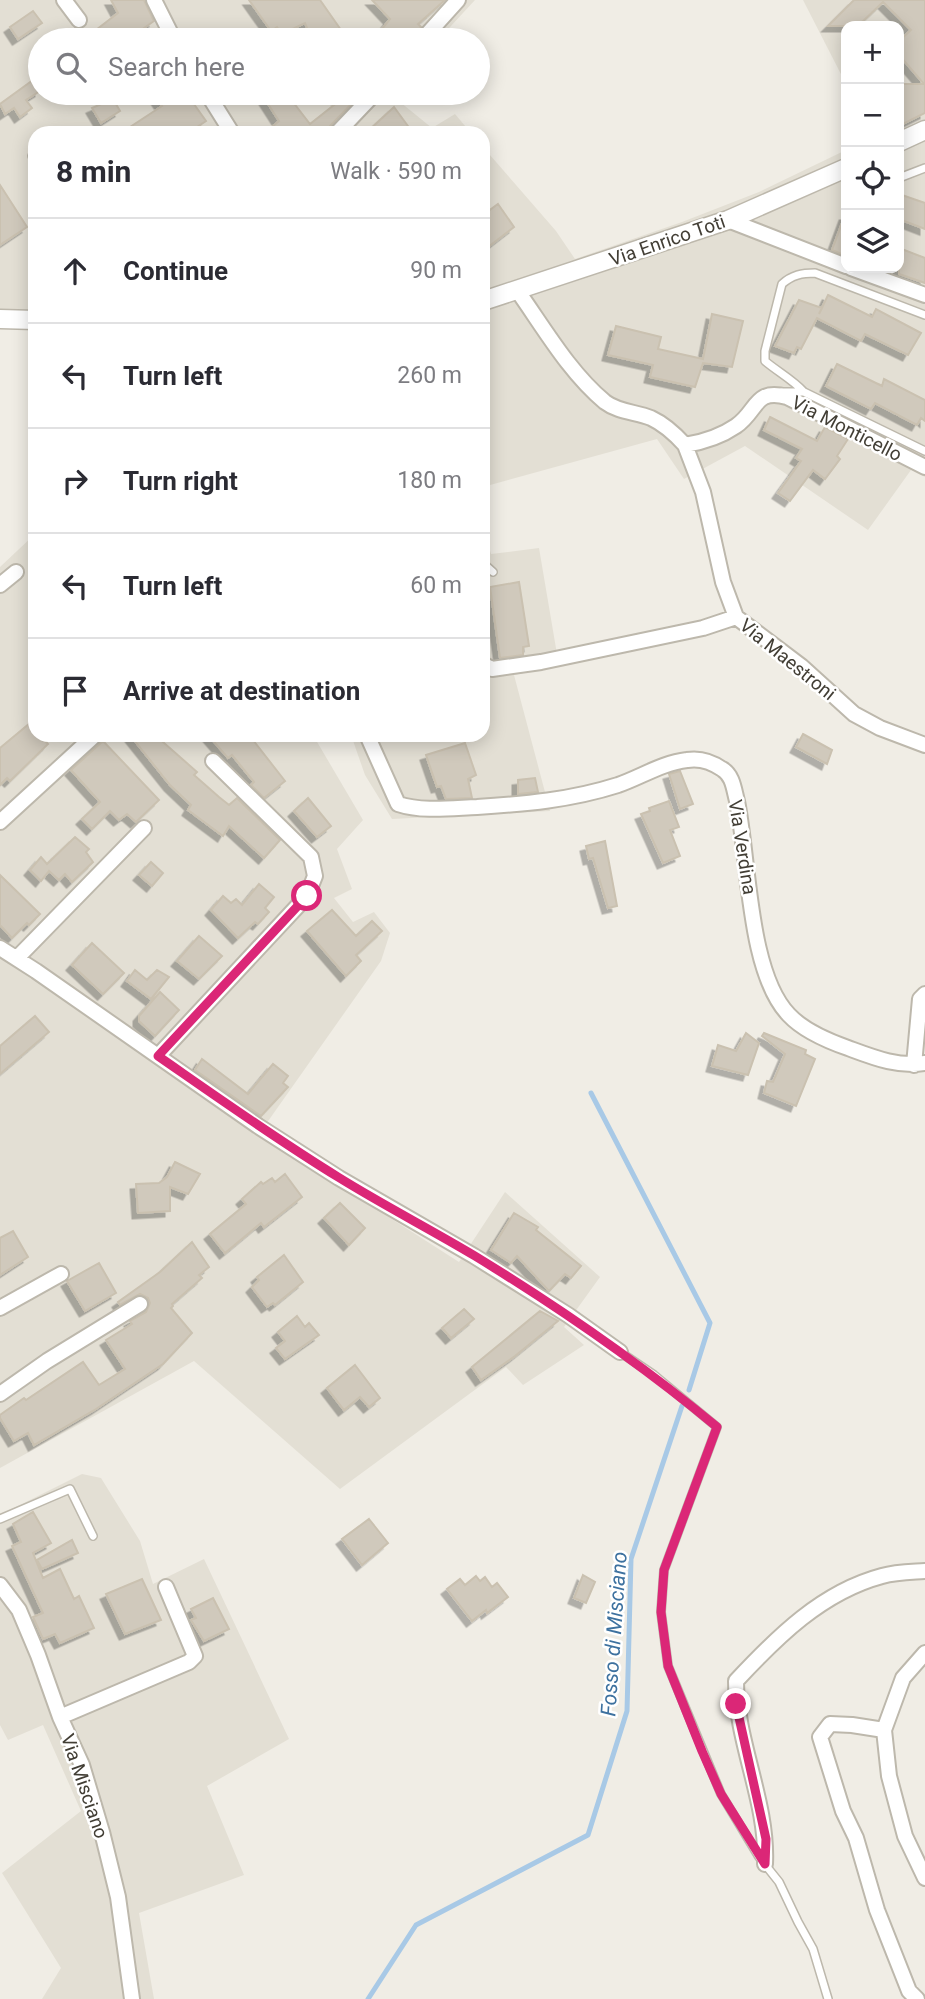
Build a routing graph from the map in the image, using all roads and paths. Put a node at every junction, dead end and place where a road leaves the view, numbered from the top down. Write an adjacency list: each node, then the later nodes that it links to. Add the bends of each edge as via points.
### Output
1 (64, 0): 4 (street)
2 (154, 0): 5 (street)
3 (458, 0): 6 (street)
4 (79, 20)
5 (168, 28)
6 (433, 28)
7 (214, 105): 9 (street)
8 (364, 105): 10 (street)
9 (228, 126)
10 (344, 126)
11 (925, 130): 12 (street)
12 (904, 140)
13 (925, 168): 15 (lane)
14 (841, 170): 16 (street, Via Enrico Toti)
15 (904, 176)
16 (728, 220): 17 (street); 19 (street, Via Enrico Toti)
17 (841, 264)
18 (864, 273): 20 (street)
19 (517, 290): 21 (street, Via Enrico Toti); 27 (street, via 581,378 606,403 650,418)
20 (925, 295)
21 (490, 299)
22 (925, 315): 25 (lane, via 815,273 789,278 782,284 765,361)
23 (0, 319): 24 (street)
24 (28, 320)
25 (804, 392): 26 (lane); 28 (lane)
26 (774, 394): 27 (street, Via Monticello, via 763,396 737,425 708,441); 29 (street, Via Monticello)
27 (685, 445): 34 (street, Via Maestroni, via 703,492 723,582)
28 (925, 451)
29 (925, 467)
30 (490, 569): 32 (lane)
31 (16, 572): 33 (street)
32 (493, 572)
33 (0, 585)
34 (736, 617): 35 (street, via 541,662); 38 (street, Via Maestroni, via 854,715)
35 (490, 668)
36 (87, 742): 40 (street)
37 (370, 742): 46 (street, Via Verdina, via 398,804 407,807 566,799 688,759 725,770 740,816 767,982 789,1015 826,1040 891,1064)
38 (925, 745)
39 (213, 761): 45 (street, via 311,857 315,876 307,896)
40 (0, 822)
41 (144, 828): 43 (street)
42 (0, 948): 43 (street)
43 (17, 958): 45 (street)
44 (925, 994): 46 (street, via 919,999)
45 (158, 1056): 50 (street, via 339,1178 474,1256)
46 (919, 1064)
47 (61, 1274): 49 (street)
48 (140, 1304): 51 (street)
49 (0, 1308)
50 (620, 1352): 60 (lane, via 717,1427 664,1570 661,1612 668,1666 702,1751 721,1794)
51 (0, 1394)
52 (0, 1519): 53 (lane, via 70,1489)
53 (93, 1536)
54 (925, 1571): 60 (street, via 883,1576 848,1588 784,1631 736,1681 741,1734 766,1839)
55 (0, 1585): 58 (street, Via Misciano, via 19,1610)
56 (166, 1587): 58 (street, via 195,1656)
57 (925, 1653): 59 (street, via 902,1678)
58 (60, 1717): 62 (street, Via Misciano, via 82,1765 102,1832 118,1897)
59 (884, 1730): 61 (street, via 889,1776 905,1836); 64 (street, via 830,1724 820,1737 877,1910 909,1991)
60 (765, 1864): 63 (lane, via 813,1949)
61 (925, 1878)
62 (132, 1999)
63 (828, 1999)
64 (917, 1999)

